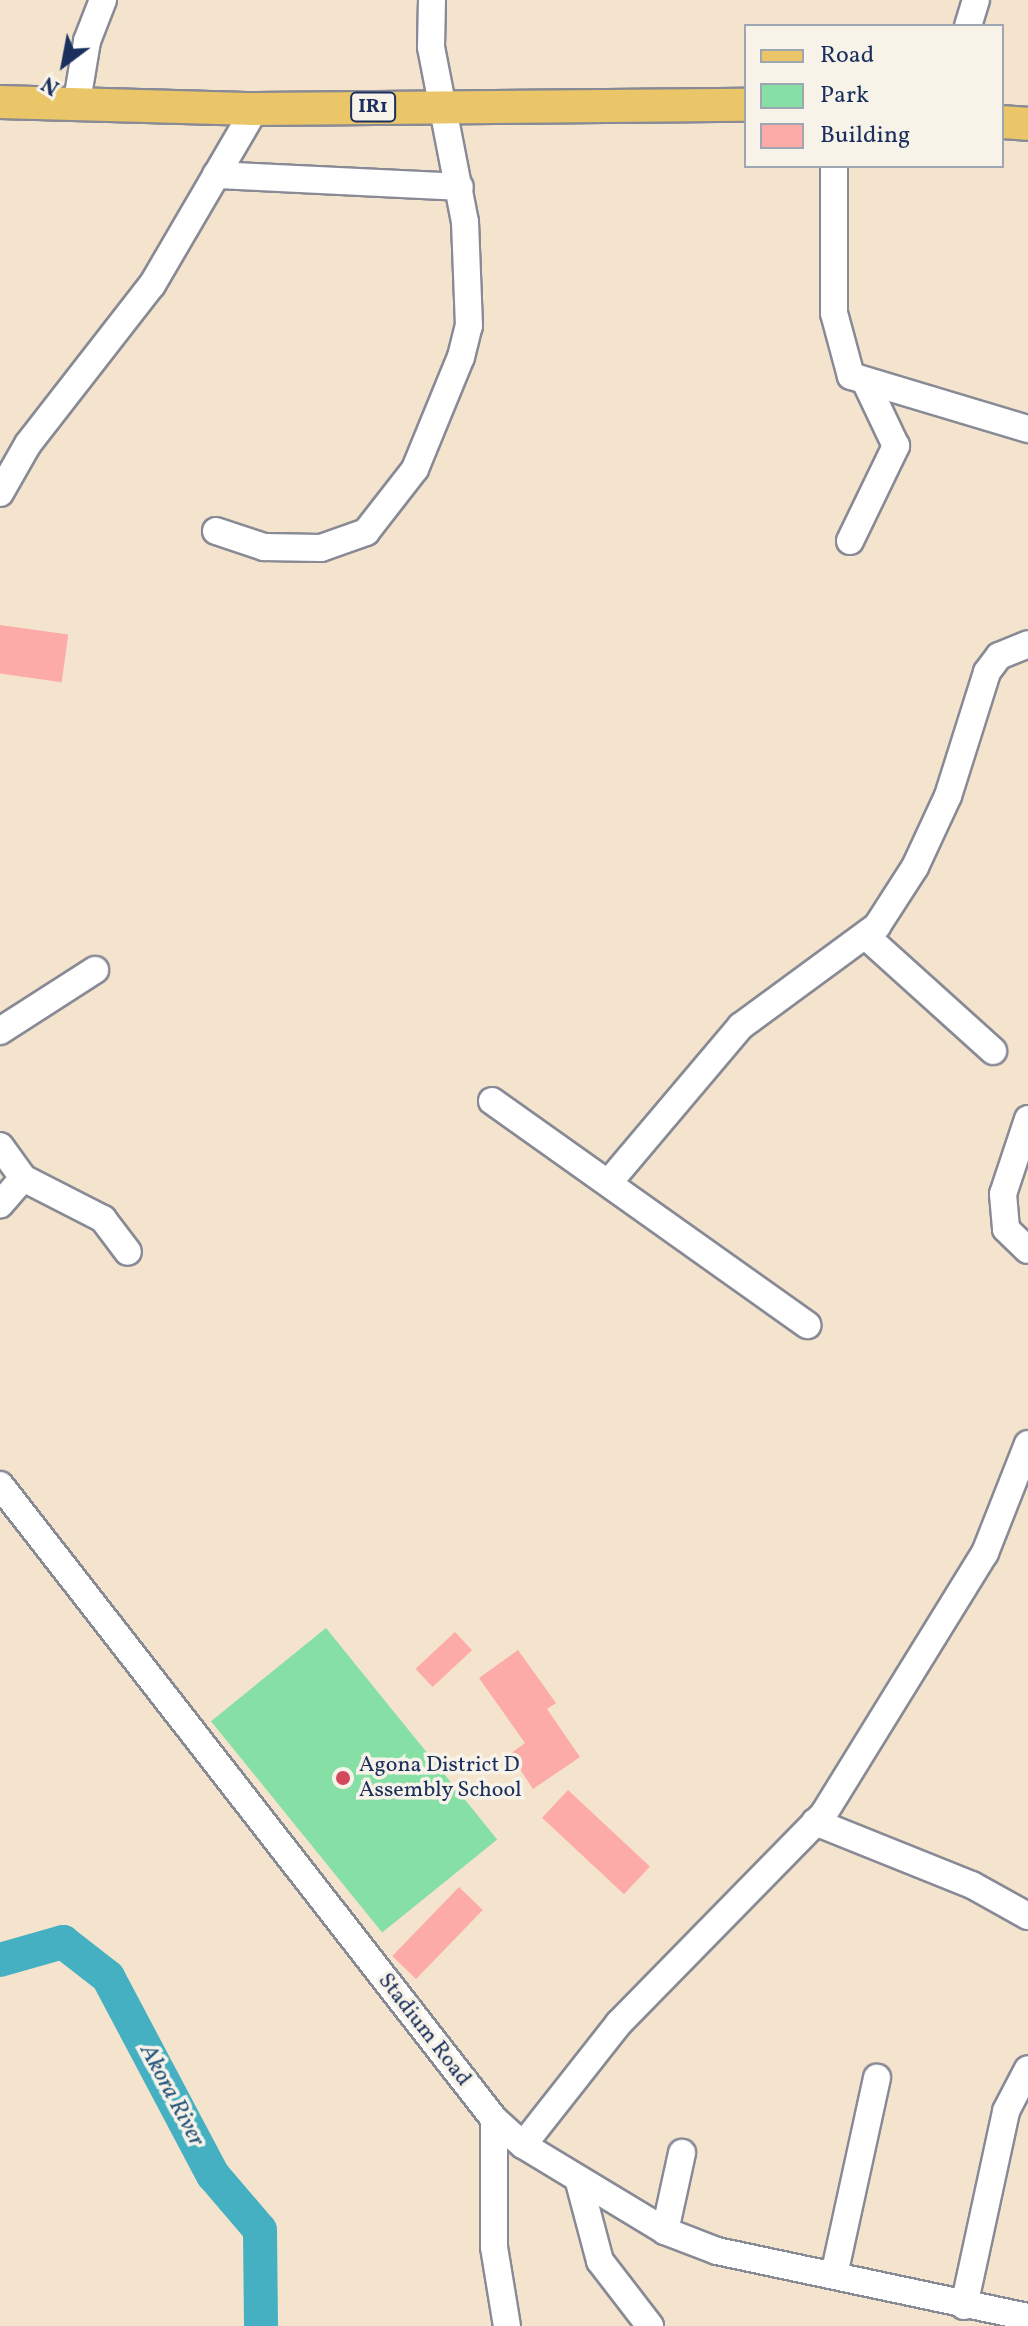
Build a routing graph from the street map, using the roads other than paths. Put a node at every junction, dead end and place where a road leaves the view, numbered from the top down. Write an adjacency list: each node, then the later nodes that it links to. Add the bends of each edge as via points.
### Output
1 (103, 0): 8 (street, via 87,41)
2 (432, 0): 7 (street)
3 (976, 0): 4 (street)
4 (969, 24)
5 (0, 102): 8 (main road, IR1)
6 (744, 105): 7 (main road, IR1)
7 (440, 106): 9 (main road, IR1); 14 (street)
8 (76, 107): 9 (main road, IR1)
9 (255, 109): 13 (street)
10 (1004, 122): 11 (main road)
11 (1028, 124)
12 (834, 168): 15 (street, via 834,313 851,376)
13 (216, 175): 14 (street); 17 (street, via 124,327 28,444)
14 (460, 187): 18 (street, via 469,326 401,495 366,532 321,548 264,547)
15 (867, 385): 16 (street); 19 (street, via 896,446)
16 (1028, 429)
17 (0, 493)
18 (216, 531)
19 (850, 541)
20 (1028, 644): 21 (street, via 999,656 987,672 928,839)
21 (867, 937): 24 (street); 29 (street, via 821,961 741,1026)
22 (95, 970): 23 (street)
23 (0, 1031)
24 (993, 1051)
25 (492, 1101): 29 (street)
26 (1028, 1119): 31 (street, via 1003,1194 1006,1229)
27 (0, 1146): 28 (street)
28 (23, 1178): 30 (street); 32 (street, via 103,1219)
29 (610, 1181): 33 (street)
30 (0, 1204)
31 (1028, 1250)
32 (128, 1252)
33 (807, 1325)
34 (1028, 1444): 36 (street, via 985,1553)
35 (0, 1485): 40 (street, Stadium Road)
36 (815, 1822): 37 (street, via 972,1885); 41 (street, via 619,2023)
37 (1028, 1916)
38 (1028, 2069): 46 (street, via 1006,2111)
39 (877, 2078): 45 (street)
40 (494, 2119): 41 (street, Stadium Road); 48 (street, via 494,2247)
41 (523, 2145): 43 (street, Stadium Road)
42 (682, 2153): 44 (street)
43 (579, 2182): 44 (street, Stadium Road); 49 (street, via 600,2261)
44 (665, 2231): 45 (street, Stadium Road, via 717,2251)
45 (834, 2275): 46 (street, Stadium Road)
46 (953, 2312): 47 (street, Stadium Road)
47 (1028, 2317)
48 (507, 2326)
49 (650, 2326)

